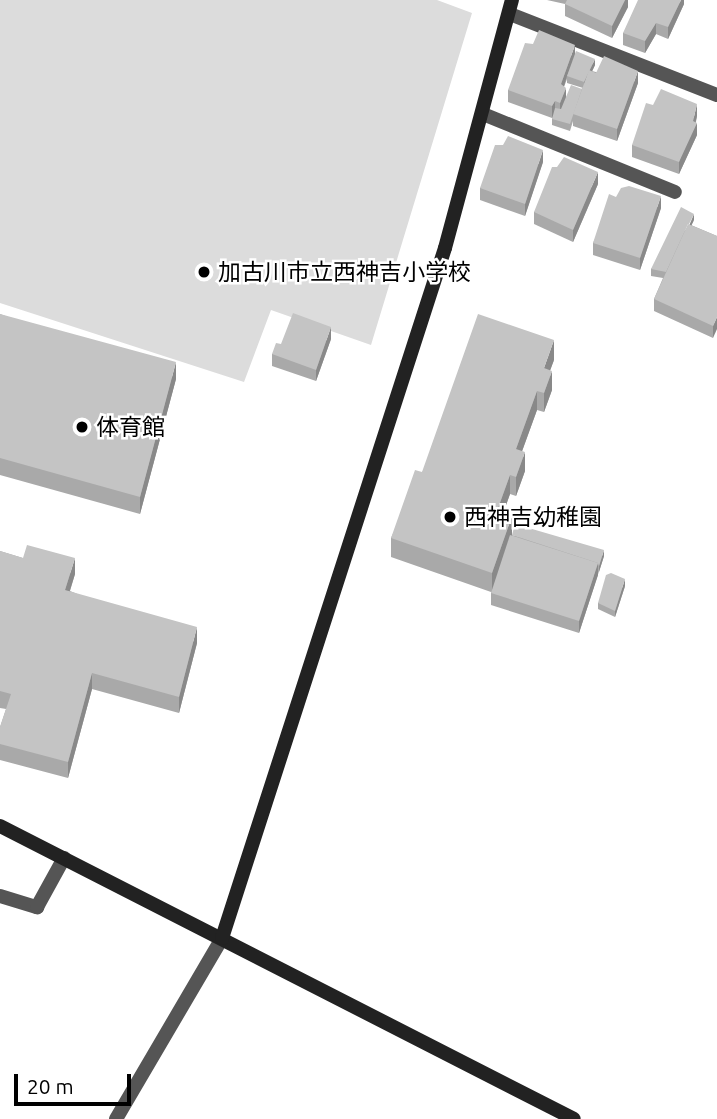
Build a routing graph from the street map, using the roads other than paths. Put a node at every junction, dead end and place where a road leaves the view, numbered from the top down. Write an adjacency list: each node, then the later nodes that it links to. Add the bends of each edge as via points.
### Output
1 (511, 7): 2 (street); 3 (street)
2 (717, 95)
3 (484, 114): 4 (street); 8 (street)
4 (675, 192)
5 (0, 826): 6 (street)
6 (64, 858): 7 (street, via 37,907); 8 (street)
7 (0, 896)
8 (222, 937): 9 (street); 10 (street)
9 (116, 1119)
10 (575, 1119)

